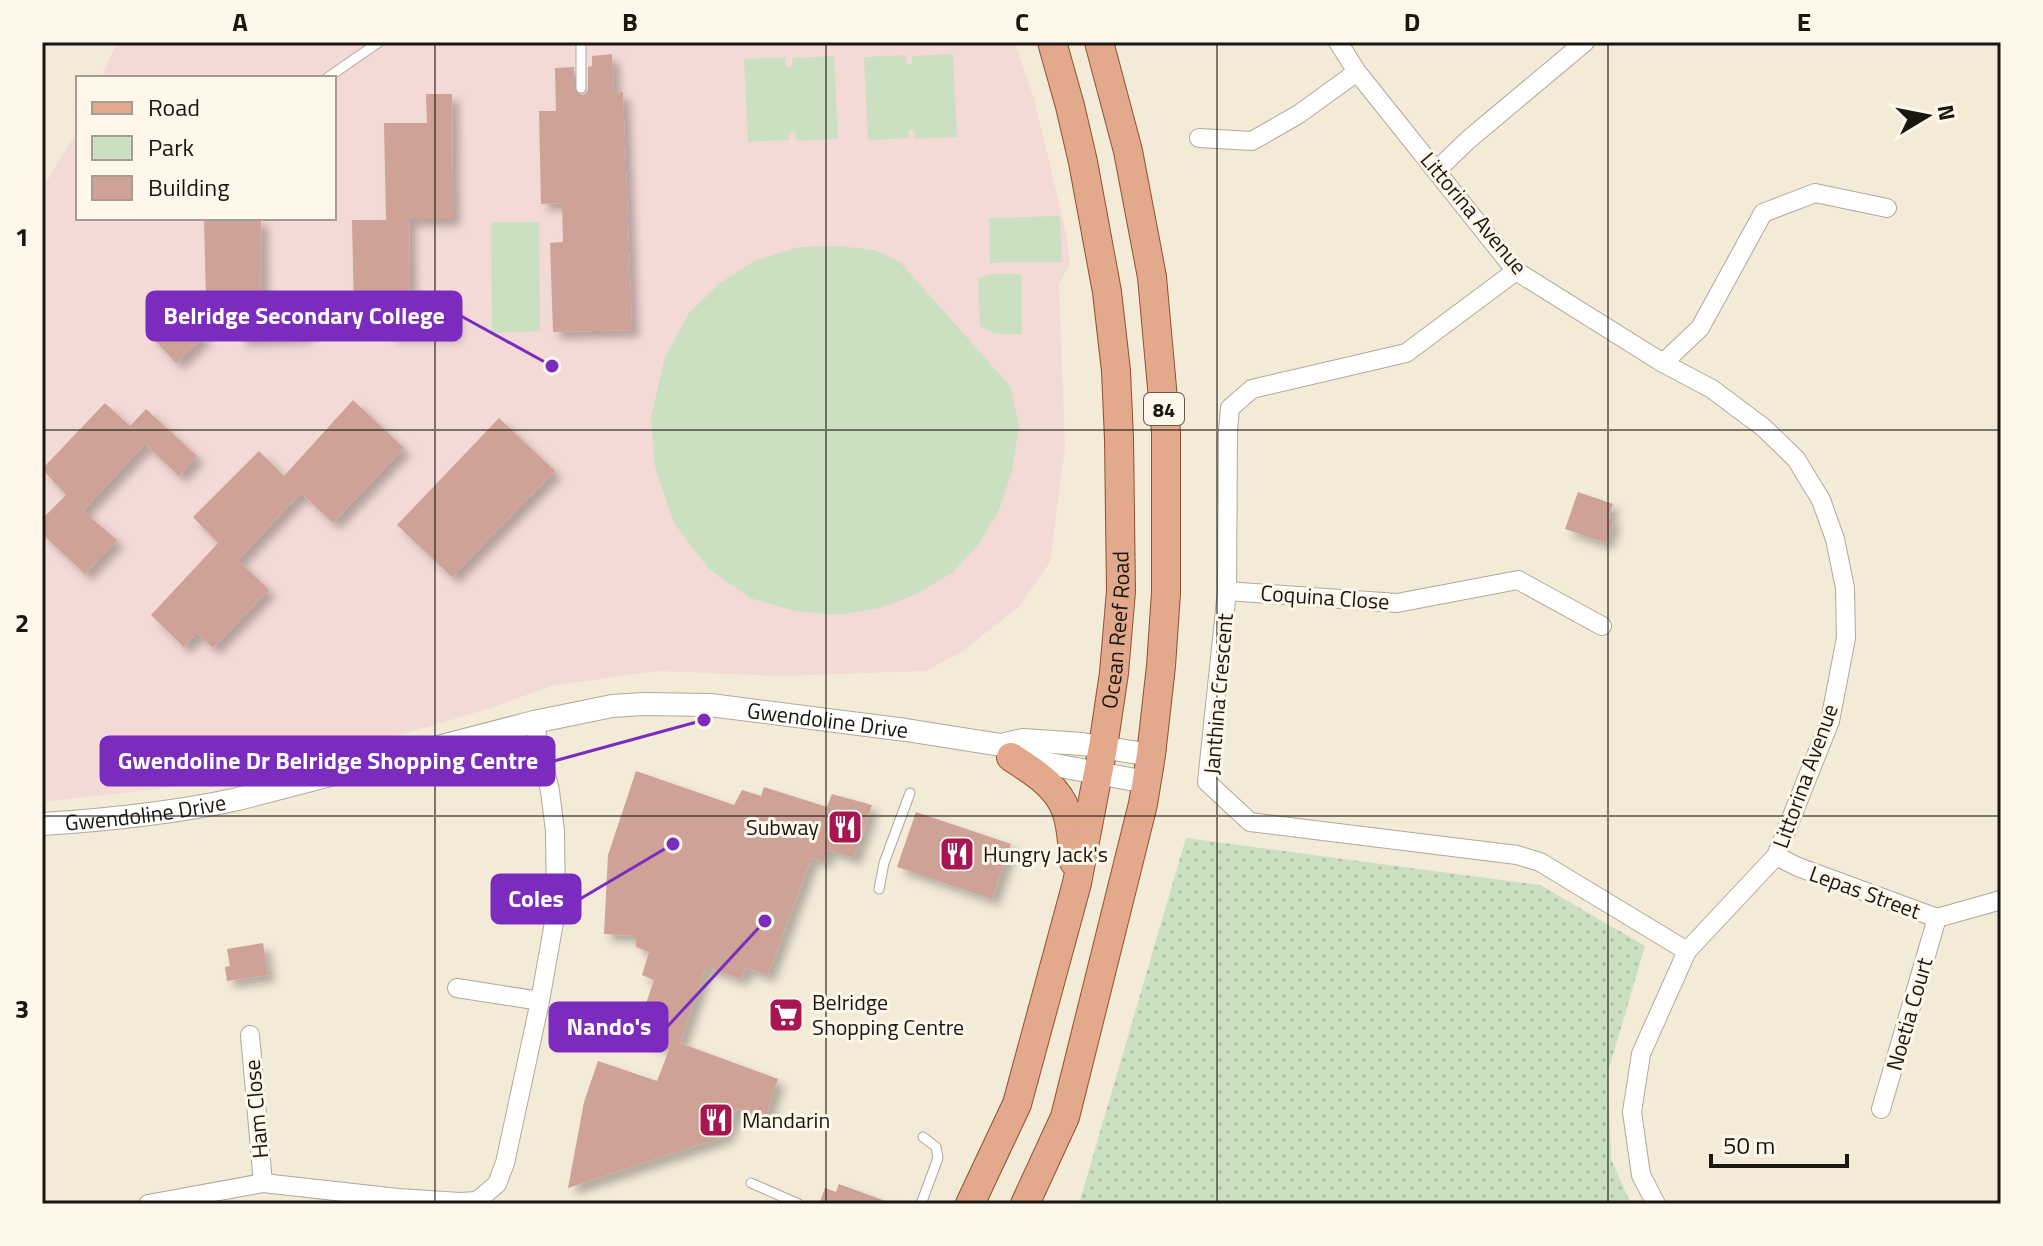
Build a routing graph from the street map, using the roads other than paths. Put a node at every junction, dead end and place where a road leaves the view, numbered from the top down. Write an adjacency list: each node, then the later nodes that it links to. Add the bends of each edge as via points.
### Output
1 (379, 42): 8 (lane)
2 (581, 42): 9 (lane)
3 (1052, 42): 19 (main road, Ocean Reef Road / 84, via 1097,230 1116,371 1121,591)
4 (1099, 42): 20 (main road, 84, via 1128,151 1152,277 1166,432 1166,593)
5 (1338, 42): 7 (street, Littorina Avenue)
6 (1585, 42): 11 (street)
7 (1357, 72): 10 (street, via 1252,141); 11 (street, Littorina Avenue)
8 (330, 76)
9 (581, 88)
10 (1199, 138)
11 (1437, 170): 13 (street, Littorina Avenue)
12 (1887, 208): 14 (street, via 1815,193 1763,213 1700,328)
13 (1516, 271): 14 (street, Littorina Avenue); 15 (street, Janthina Crescent, via 1406,353 1252,389 1230,408)
14 (1663, 363): 23 (street, Littorina Avenue, via 1712,389 1796,459 1821,500 1835,539 1845,588 1846,638 1830,721)
15 (1227, 591): 16 (street, Coquina Close, via 1397,603 1518,580); 28 (street, Janthina Crescent, via 1207,782 1250,822 1517,855 1540,862)
16 (1602, 626)
17 (534, 722): 18 (street, Gwendoline Drive, via 612,706 710,705 906,730); 22 (street, Gwendoline Drive, via 214,804); 30 (street, via 550,791 557,860 556,911)
18 (1006, 751): 19 (street, Gwendoline Drive); 24 (main road, via 1058,795 1066,811)
19 (1101, 760): 20 (street, Gwendoline Drive); 24 (main road, Ocean Reef Road / 84)
20 (1148, 768): 40 (main road, 84, via 1065,1117)
21 (910, 793): 25 (lane)
22 (42, 824)
23 (1776, 856): 27 (street, Lepas Street); 28 (street, Littorina Avenue)
24 (1077, 883): 39 (main road, Ocean Reef Road / 84, via 1017,1104)
25 (879, 889)
26 (2001, 900): 27 (street, Lepas Street)
27 (1937, 918): 32 (street, Noetia Court)
28 (1687, 951): 41 (street, Littorina Avenue, via 1641,1054 1632,1112 1641,1175)
29 (457, 988): 30 (street)
30 (540, 1001): 34 (street, via 505,1163 497,1184 477,1201)
31 (250, 1035): 34 (street, Ham Close)
32 (1881, 1109)
33 (923, 1137): 38 (lane, via 936,1147 938,1158)
34 (263, 1183): 36 (street)
35 (751, 1183): 37 (lane)
36 (148, 1204)
37 (799, 1204)
38 (921, 1204)
39 (970, 1204)
40 (1025, 1204)
41 (1656, 1204)

